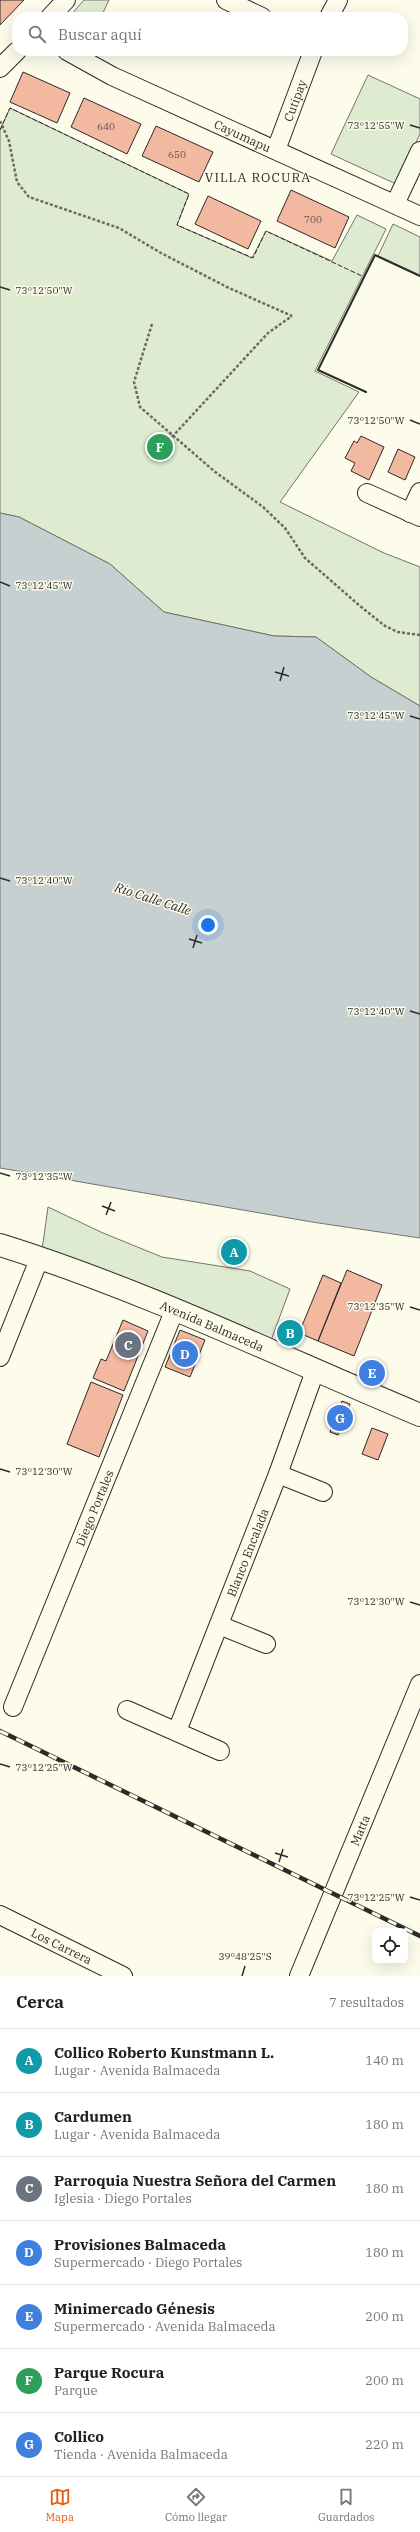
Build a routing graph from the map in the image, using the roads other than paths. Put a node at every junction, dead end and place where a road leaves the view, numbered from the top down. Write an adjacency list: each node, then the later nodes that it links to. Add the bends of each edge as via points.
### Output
1 (66, 0): 4 (street)
2 (226, 0): 5 (street)
3 (338, 0): 6 (street)
4 (55, 12)
5 (251, 12)
6 (332, 12)
7 (12, 56): 10 (street)
8 (76, 56): 11 (street, Cayumapu, via 112,76)
9 (312, 56): 11 (street, Cutipay)
10 (0, 68)
11 (276, 150): 13 (street, Cayumapu)
12 (420, 151): 13 (street)
13 (395, 204): 14 (street, Cayumapu)
14 (420, 216)
15 (420, 492): 17 (street)
16 (367, 493): 17 (street)
17 (415, 515)
18 (0, 1245): 19 (main road, Avenida Balmaceda)
19 (40, 1257): 20 (main road, Avenida Balmaceda); 21 (street)
20 (175, 1309): 22 (main road, Avenida Balmaceda); 29 (street, Diego Portales)
21 (0, 1357)
22 (315, 1371): 23 (main road, Avenida Balmaceda); 24 (street, Blanco Encalada)
23 (420, 1415)
24 (278, 1474): 25 (street); 26 (street, Blanco Encalada)
25 (323, 1492)
26 (219, 1625): 27 (street); 31 (street, Blanco Encalada)
27 (266, 1644)
28 (420, 1684): 35 (street, Matta)
29 (13, 1707)
30 (127, 1710): 31 (street)
31 (177, 1731): 32 (street)
32 (220, 1751)
33 (0, 1915): 34 (street, Los Carrera)
34 (123, 1976)
35 (299, 1976)

